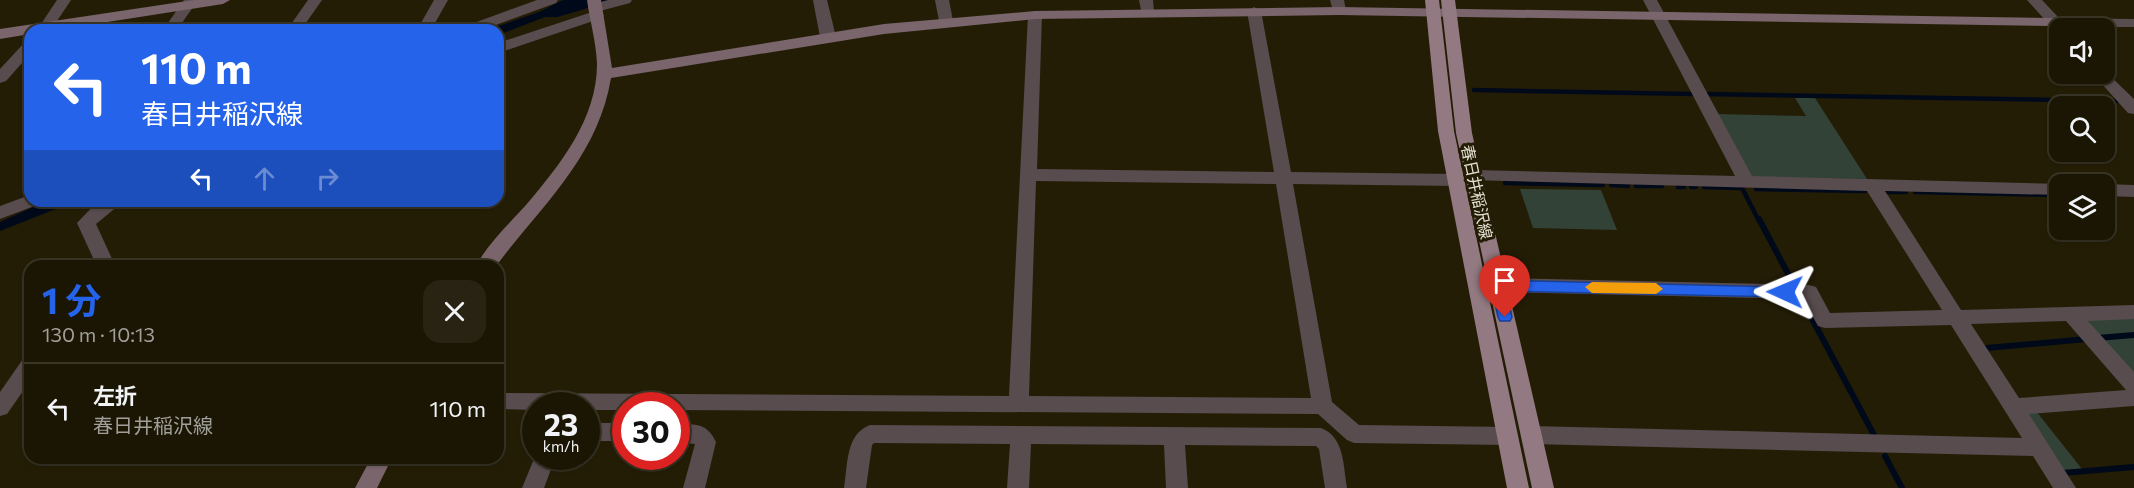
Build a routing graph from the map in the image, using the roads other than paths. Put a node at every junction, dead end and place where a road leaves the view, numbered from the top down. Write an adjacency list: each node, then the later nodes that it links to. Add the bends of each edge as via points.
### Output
1 (64, 0): 23 (street)
2 (223, 0): 11 (street)
3 (315, 0): 26 (street)
4 (441, 0): 27 (street)
5 (551, 0): 28 (street)
6 (625, 0): 15 (street)
7 (820, 0): 32 (street)
8 (942, 0): 20 (street)
9 (1650, 0): 18 (street)
10 (2034, 0): 19 (street)
11 (190, 3): 24 (street); 25 (street)
12 (1338, 5): 14 (street); 16 (street)
13 (1146, 6): 16 (street); 17 (street)
14 (1441, 6): 18 (street); 41 (main road, 春日井稲沢線, via 1463,122)
15 (595, 8): 33 (street); 35 (street)
16 (1254, 11): 40 (street)
17 (1035, 15): 20 (street); 39 (street)
18 (1658, 15): 29 (street); 42 (street)
19 (2051, 18)
20 (946, 21): 32 (street)
21 (2115, 23): 22 (street)
22 (2134, 23)
23 (48, 24)
24 (73, 24)
25 (174, 24)
26 (298, 24)
27 (427, 24)
28 (485, 24)
29 (2049, 25)
30 (24, 31): 31 (street)
31 (0, 34)
32 (828, 37): 35 (street)
33 (504, 46)
34 (24, 52): 36 (street)
35 (604, 74): 51 (street, via 598,101 576,152)
36 (0, 78)
37 (2110, 84): 38 (street)
38 (2134, 109)
39 (1028, 175): 40 (street); 60 (street)
40 (1283, 177): 41 (street); 61 (street)
41 (1465, 178): 42 (street); 52 (main road, 春日井稲沢線); 68 (main road, 春日井稲沢線)
42 (1747, 183): 43 (street)
43 (1872, 186): 44 (street); 55 (street)
44 (2049, 189)
45 (2115, 190): 46 (street)
46 (2134, 191)
47 (24, 204): 49 (street)
48 (103, 207): 50 (street, via 86,223)
49 (0, 213)
50 (104, 260)
51 (490, 260)
52 (1498, 285): 55 (street, via 1809,292 1825,321); 66 (main road, 春日井稲沢線)
53 (2134, 312): 54 (street)
54 (2071, 314): 55 (street); 57 (street)
55 (1956, 318): 62 (street)
56 (24, 374): 63 (street)
57 (2134, 386)
58 (2134, 398): 62 (street)
59 (504, 401): 60 (street)
60 (1018, 404): 61 (street)
61 (1323, 406): 68 (street, via 1354,434)
62 (2013, 407): 69 (street)
63 (0, 408)
64 (690, 433): 74 (street, via 699,433 706,442)
65 (1021, 435): 67 (street); 75 (street, via 870,434 862,441); 76 (street)
66 (1531, 435): 69 (street); 80 (main road, 春日井稲沢線)
67 (1174, 436): 77 (street); 78 (street, via 1321,437 1329,446)
68 (1508, 436): 79 (main road, 春日井稲沢線)
69 (2038, 447): 81 (street)
70 (378, 464): 72 (street)
71 (539, 470): 73 (street)
72 (366, 488)
73 (533, 488)
74 (694, 488)
75 (855, 488)
76 (1018, 488)
77 (1177, 488)
78 (1336, 488)
79 (1518, 488)
80 (1543, 488)
81 (2065, 488)

